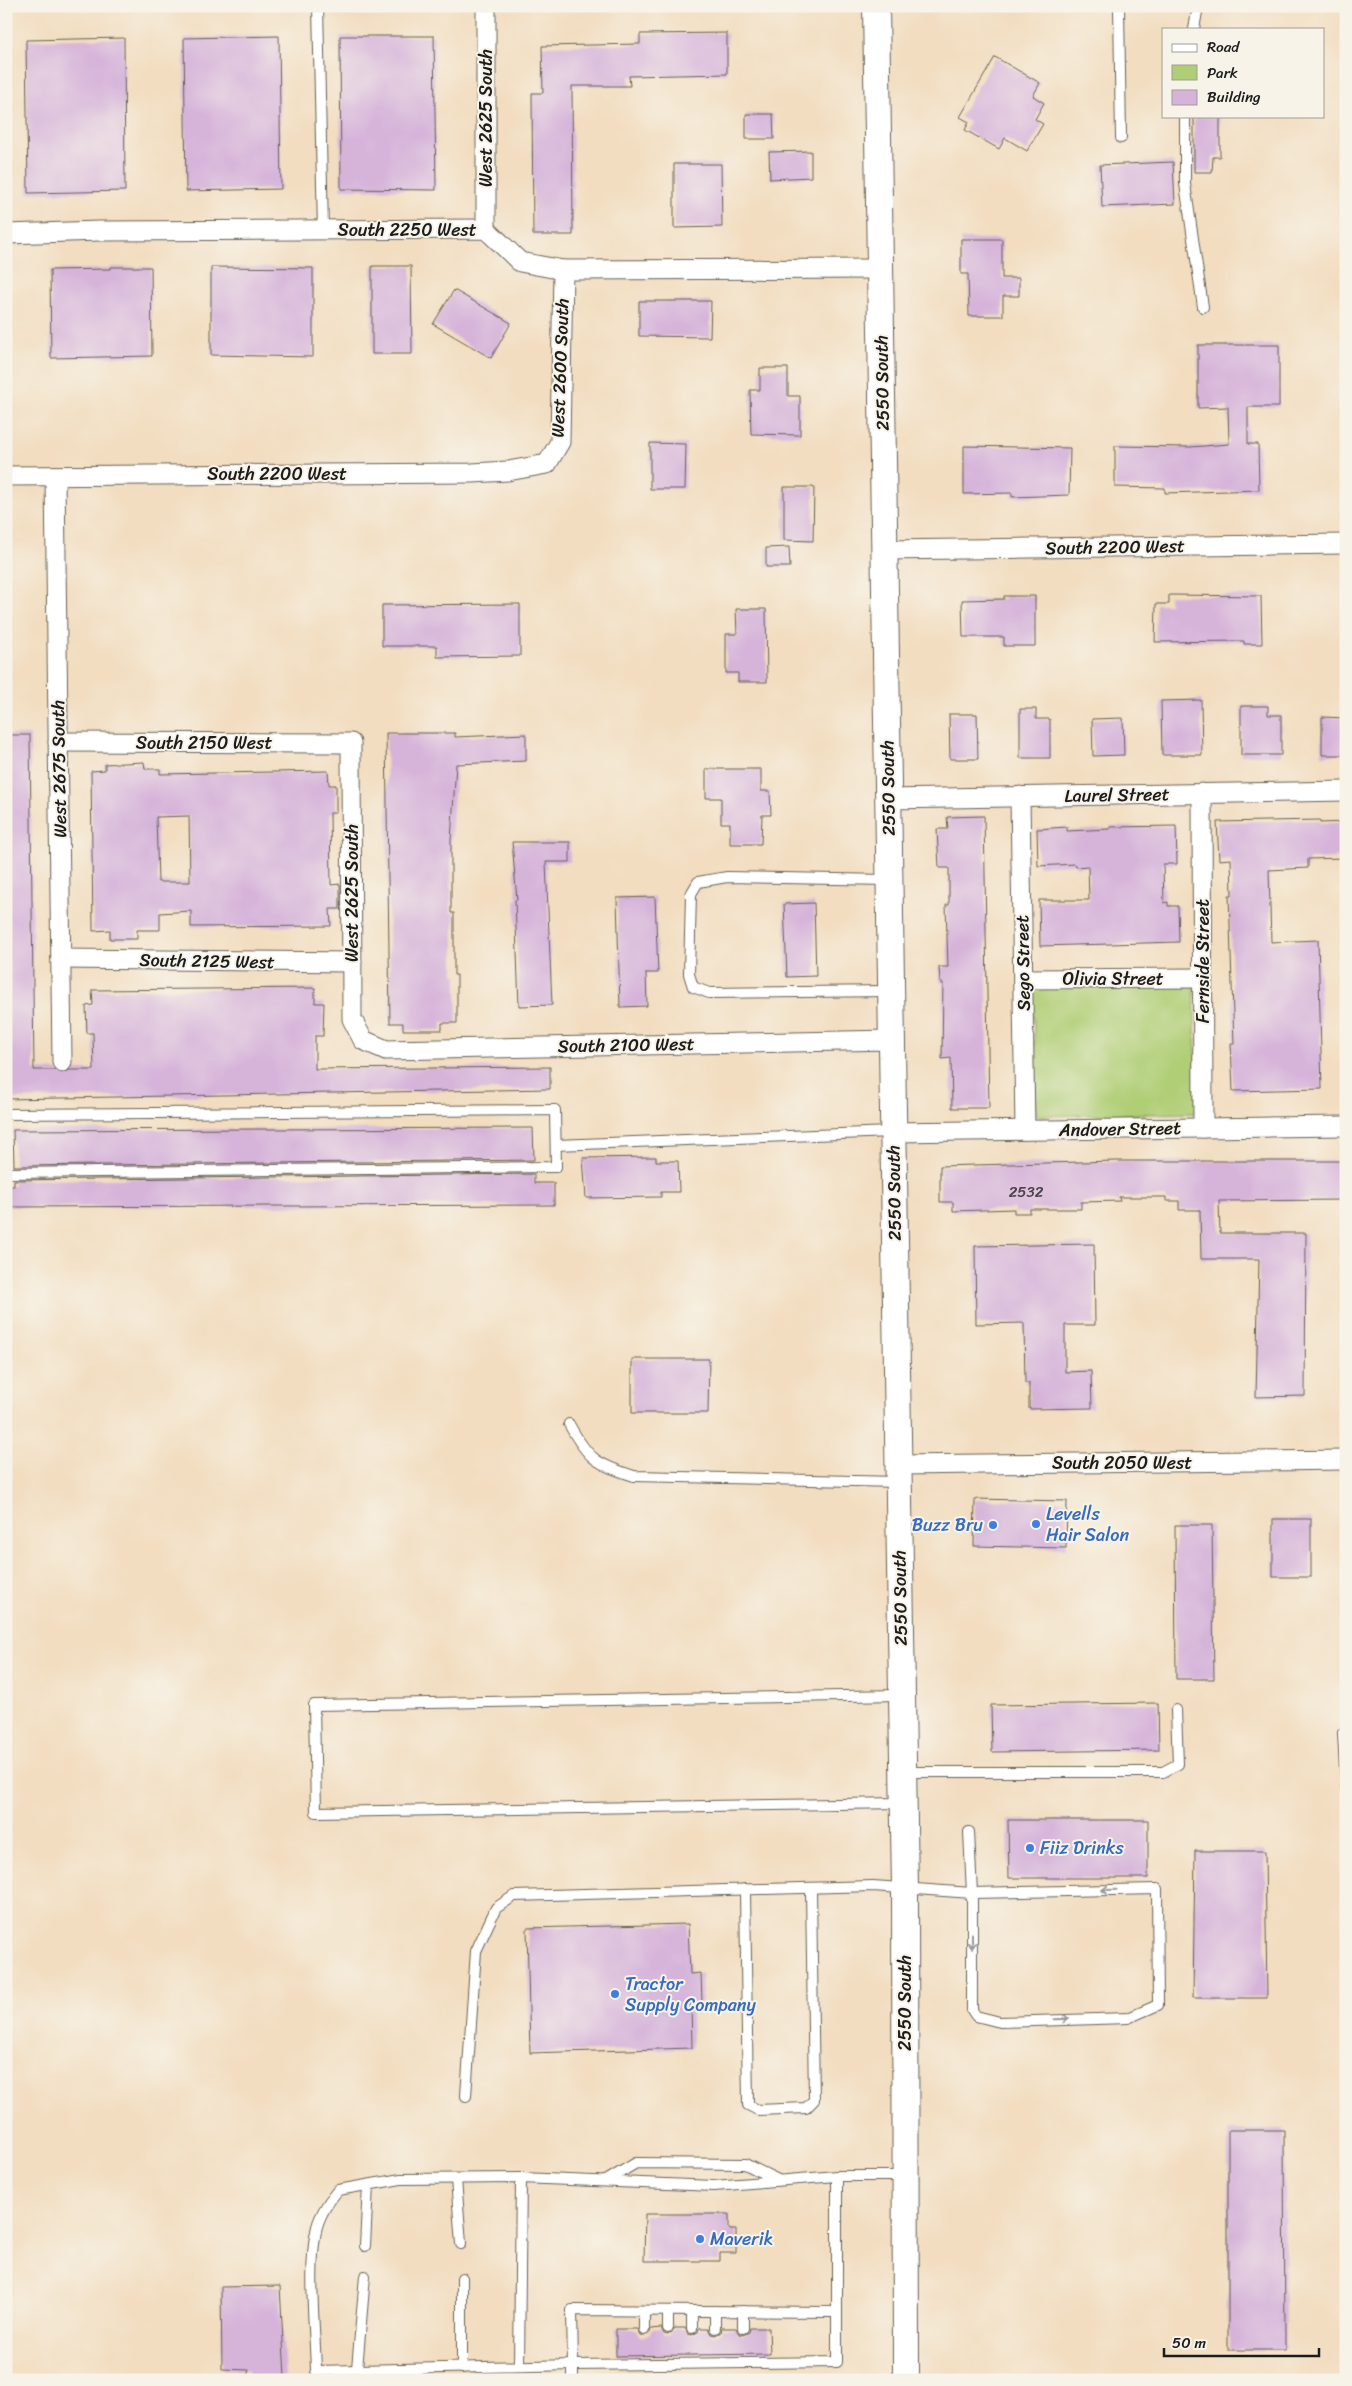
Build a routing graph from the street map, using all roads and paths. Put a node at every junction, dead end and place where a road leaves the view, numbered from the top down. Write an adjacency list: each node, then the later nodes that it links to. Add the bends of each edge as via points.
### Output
1 (318, 6): 10 (lane)
2 (486, 6): 9 (street, West 2625 South)
3 (876, 6): 12 (street, 2550 South)
4 (1119, 6): 8 (lane)
5 (1198, 6): 6 (lane)
6 (1194, 28)
7 (1185, 118): 14 (lane, via 1186,184)
8 (1121, 138)
9 (486, 229): 10 (street, South 2250 West); 13 (street, South 2250 West, via 520,262)
10 (323, 230): 11 (street, South 2250 West)
11 (6, 234)
12 (880, 269): 13 (street, South 2250 West); 19 (street, 2550 South)
13 (563, 270): 15 (street, West 2600 South, via 560,442)
14 (1203, 307)
15 (547, 464): 17 (street, South 2200 West, via 472,473)
16 (6, 476): 17 (street, South 2200 West)
17 (55, 476): 20 (street, West 2675 South)
18 (1346, 544): 19 (street, South 2200 West)
19 (884, 550): 25 (street, 2550 South)
20 (58, 742): 21 (street, South 2150 West); 27 (street, West 2675 South)
21 (351, 744): 28 (street, West 2625 South)
22 (1346, 791): 23 (street, Laurel Street)
23 (1202, 793): 24 (street, Laurel Street); 29 (street, Fernside Street)
24 (1020, 796): 25 (street, Laurel Street); 30 (street, Sego Street)
25 (888, 799): 26 (street, 2550 South)
26 (889, 880): 31 (street, 2550 South); 31 (lane, via 727,877 698,882 691,894 689,974 693,987 709,993)
27 (61, 959): 28 (street, South 2125 West); 34 (street, West 2675 South)
28 (352, 962): 32 (street, West 2625 South, via 352,1019)
29 (1203, 978): 30 (street, Olivia Street); 37 (street, Fernside Street)
30 (1023, 979): 38 (street, Sego Street)
31 (891, 991): 33 (street, 2550 South)
32 (363, 1040): 33 (street, South 2100 West, via 386,1050)
33 (892, 1040): 39 (street, 2550 South)
34 (62, 1062)
35 (6, 1114): 40 (lane, via 555,1110)
36 (1346, 1126): 37 (street, Andover Street)
37 (1203, 1128): 38 (street, Andover Street)
38 (1025, 1130): 39 (street, Andover Street)
39 (893, 1132): 40 (lane); 44 (street, 2550 South)
40 (556, 1145): 41 (lane, via 556,1167)
41 (6, 1173)
42 (569, 1424): 44 (lane, via 584,1450 608,1468 634,1476)
43 (1346, 1460): 44 (street, South 2050 West)
44 (899, 1473): 45 (street, 2550 South)
45 (902, 1696): 48 (street, 2550 South); 50 (lane, via 314,1705 316,1812)
46 (1176, 1710): 48 (lane, via 1178,1764 1163,1772)
47 (1346, 1732): 49 (lane, via 1342,1733)
48 (903, 1772): 50 (street, 2550 South)
49 (1346, 1788)
50 (904, 1803): 54 (street, 2550 South)
51 (969, 1832): 55 (lane)
52 (811, 1888): 53 (lane); 53 (lane, via 814,2100 806,2108 758,2110 748,2105); 54 (lane, via 873,1886)
53 (745, 1889): 56 (lane, via 514,1896 496,1908 476,1951)
54 (905, 1890): 55 (lane); 58 (street, 2550 South)
55 (972, 1893): 55 (lane, one-way to 55, via 972,2010 976,2016 1000,2022 1128,2018 1158,2005 1157,1889)
56 (466, 2096)
57 (837, 2176): 58 (lane); 61 (lane); 73 (lane)
58 (906, 2176): 84 (street, 2550 South)
59 (520, 2178): 60 (lane); 62 (lane); 80 (lane)
60 (456, 2179): 63 (lane, via 401,2179); 64 (lane)
61 (779, 2181): 62 (lane, via 714,2186); 62 (lane, via 745,2164 636,2163)
62 (605, 2182)
63 (368, 2185): 65 (lane); 82 (lane, via 338,2190 325,2206 316,2230 313,2258 316,2371)
64 (462, 2244)
65 (365, 2246)
66 (365, 2276): 82 (lane)
67 (462, 2278): 81 (lane)
68 (644, 2311): 69 (lane); 78 (lane); 79 (lane, via 572,2310)
69 (668, 2311): 70 (lane); 74 (lane)
70 (692, 2311): 71 (lane); 75 (lane)
71 (716, 2311): 72 (lane); 76 (lane)
72 (743, 2311): 73 (lane); 77 (lane)
73 (837, 2312): 79 (lane, via 837,2362 692,2359)
74 (668, 2328)
75 (692, 2328)
76 (715, 2328)
77 (743, 2328)
78 (644, 2329)
79 (573, 2365): 80 (lane); 83 (lane)
80 (519, 2366): 81 (lane)
81 (462, 2368): 82 (lane)
82 (356, 2374)
83 (573, 2380)
84 (906, 2380)

